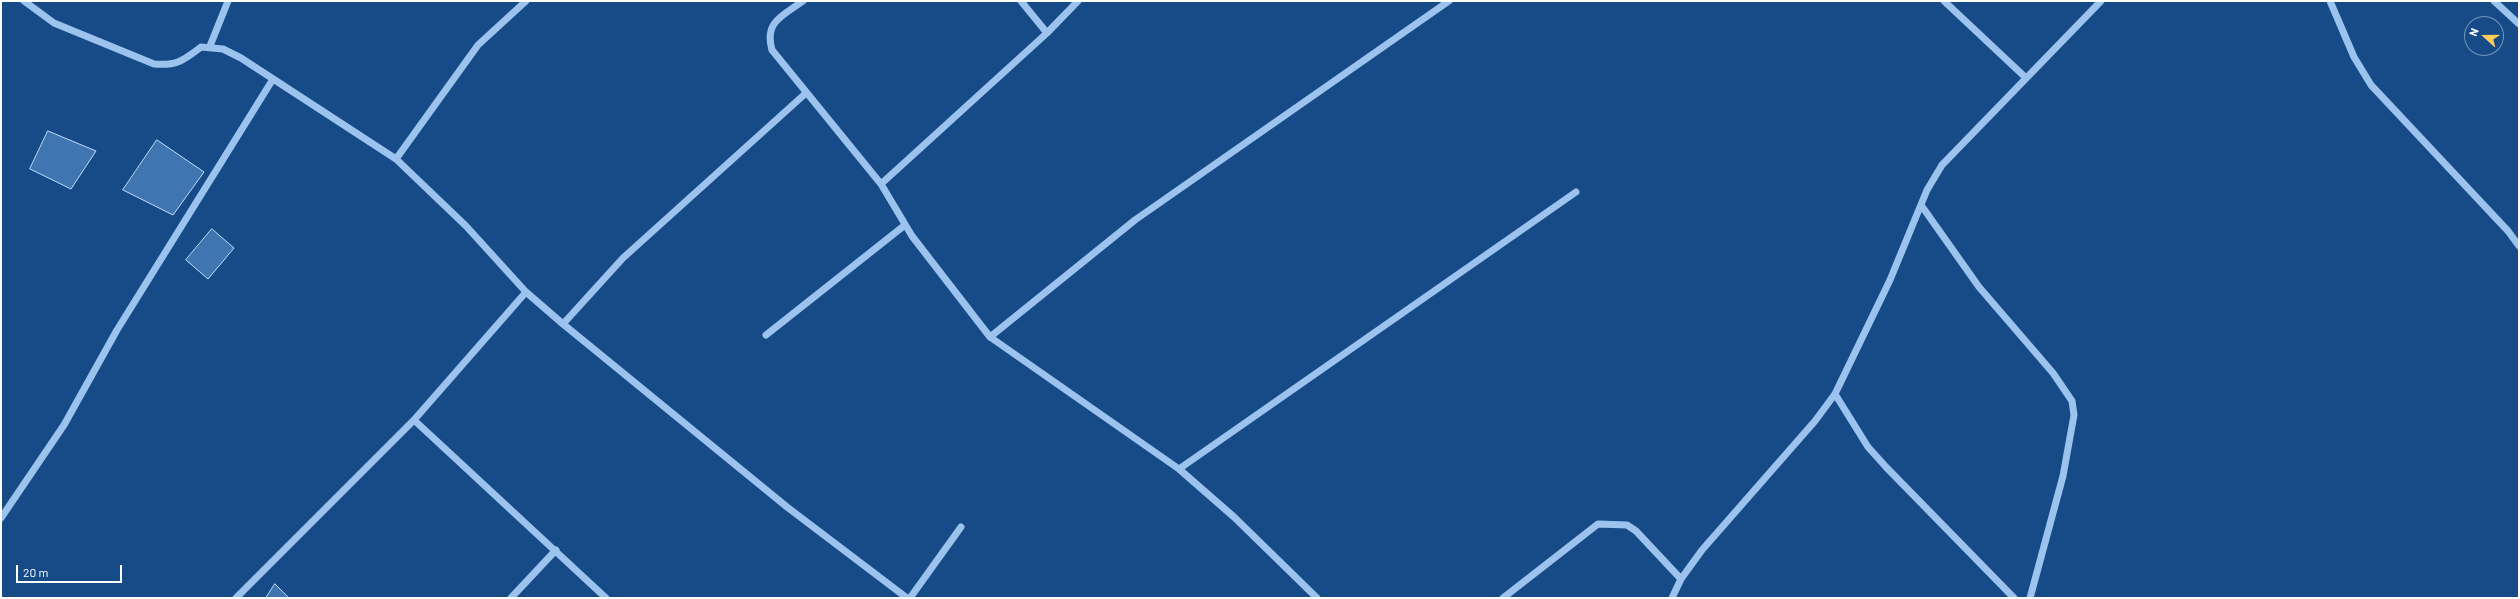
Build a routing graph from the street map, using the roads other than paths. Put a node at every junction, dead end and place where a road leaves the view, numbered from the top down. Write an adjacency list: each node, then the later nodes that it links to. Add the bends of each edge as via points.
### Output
1 (24, 1): 14 (street, via 54,23 154,64 170,66 201,47)
2 (228, 1): 14 (street)
3 (526, 1): 18 (street, via 478,45)
4 (803, 1): 17 (street, via 780,18 771,28 768,38 772,50)
5 (1021, 1): 13 (street)
6 (1078, 1): 13 (street)
7 (1449, 1): 27 (street, via 1136,220)
8 (1944, 1): 15 (street)
9 (2101, 1): 15 (street)
10 (2330, 1): 23 (street, via 2354,57 2371,85)
11 (2494, 1): 12 (street)
12 (2519, 24)
13 (1047, 33): 19 (street)
14 (210, 46): 16 (street, via 224,49)
15 (2025, 77): 21 (street, via 1942,164)
16 (273, 79): 18 (street); 31 (street, via 117,330 64,424)
17 (806, 93): 19 (street); 25 (street, via 623,258)
18 (396, 159): 24 (street, via 466,226)
19 (881, 184): 22 (street)
20 (1576, 192): 30 (street)
21 (1921, 206): 28 (street, via 1890,280); 44 (street, via 1979,288 2053,373 2072,401 2074,415 2063,476)
22 (905, 225): 26 (street); 27 (street)
23 (2519, 246)
24 (526, 292): 25 (street); 29 (street)
25 (563, 324): 38 (street, via 787,507)
26 (766, 335)
27 (990, 337): 30 (street)
28 (1835, 394): 34 (street, via 1815,421 1702,550); 43 (street, via 1868,447)
29 (414, 420): 33 (street); 35 (street)
30 (1179, 469): 40 (street, via 1234,517)
31 (1, 518)
32 (961, 527): 39 (street)
33 (556, 550): 36 (street); 37 (street)
34 (1681, 579): 41 (street, via 1636,531 1627,525 1598,524); 42 (street)
35 (236, 598)
36 (511, 598)
37 (606, 598)
38 (907, 598)
39 (910, 598)
40 (1317, 598)
41 (1503, 598)
42 (1672, 598)
43 (2014, 598)
44 (2030, 598)

